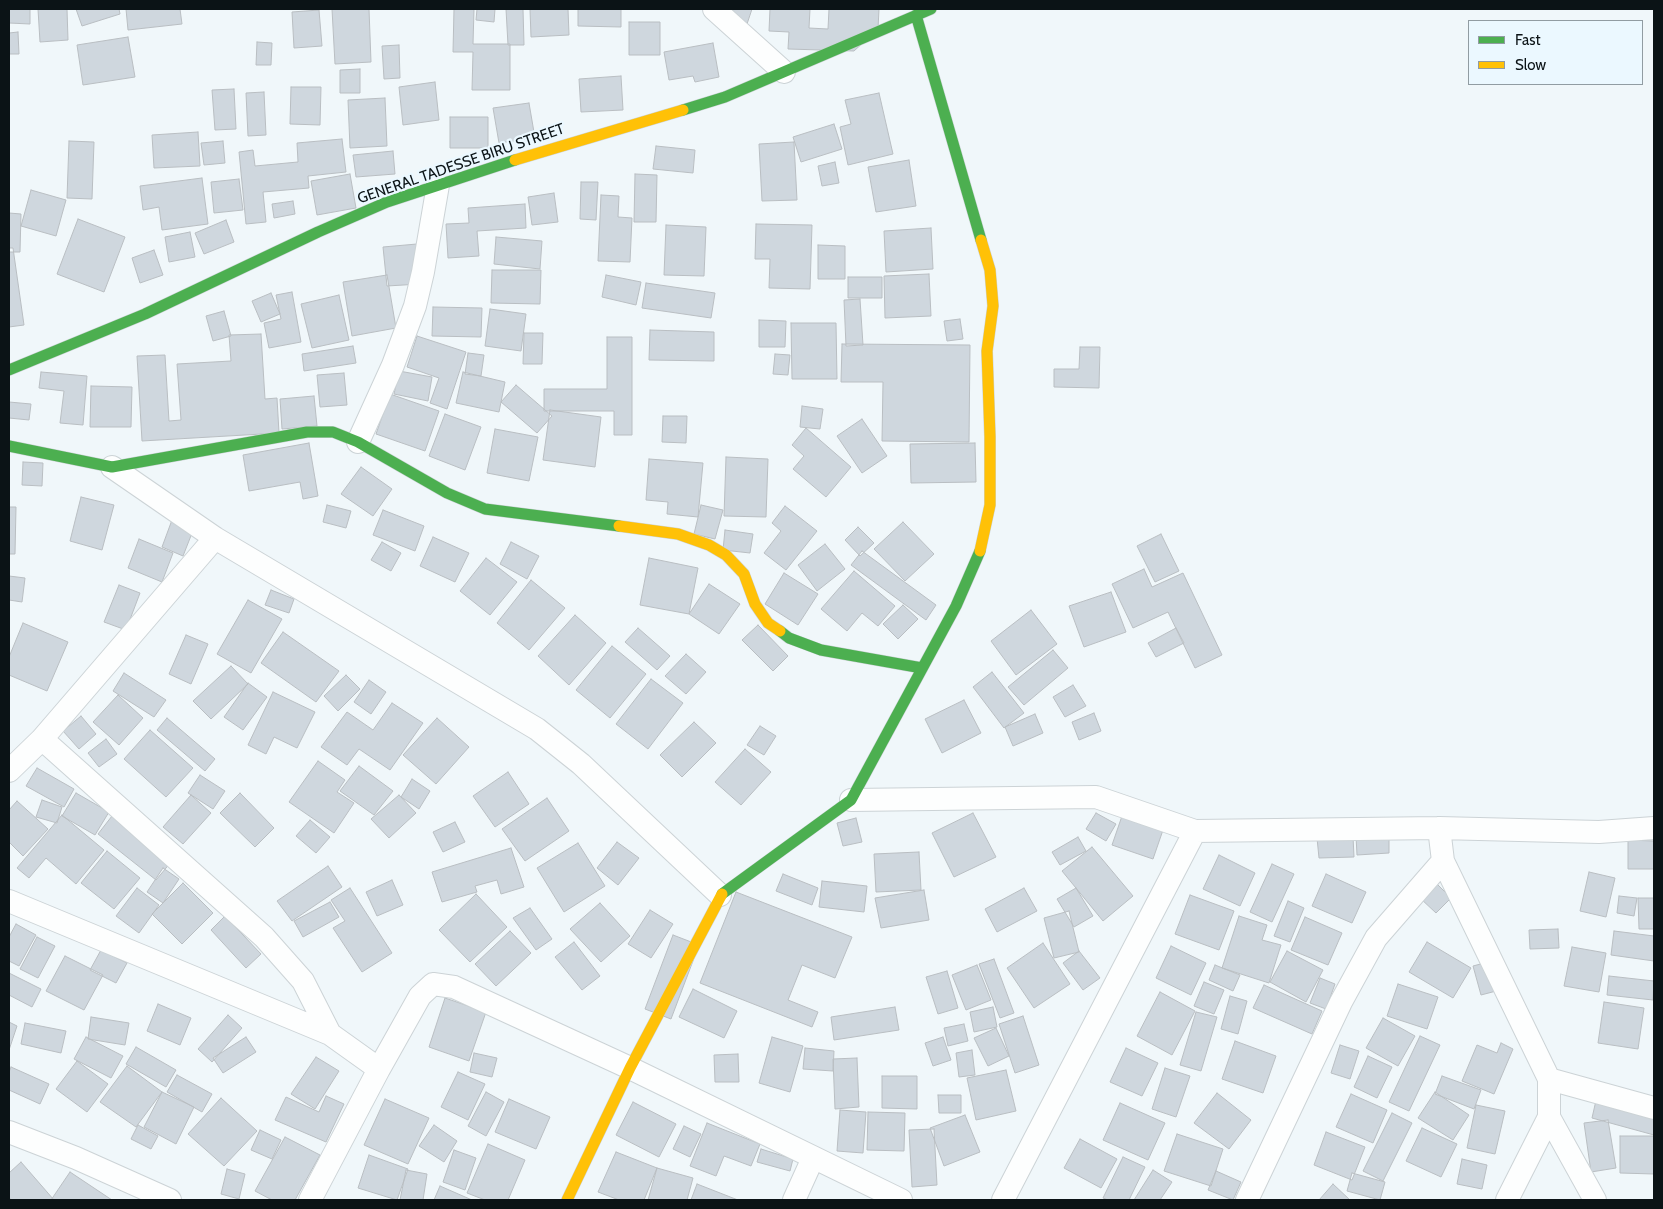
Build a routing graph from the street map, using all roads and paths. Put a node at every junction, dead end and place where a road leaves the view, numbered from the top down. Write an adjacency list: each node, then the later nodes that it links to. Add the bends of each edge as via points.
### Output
1 (714, 9): 4 (street)
2 (931, 9): 3 (street, GENERAL TADESSE BIRU STREET)
3 (916, 15): 4 (street, GENERAL TADESSE BIRU STREET); 11 (street, via 990,270 993,306 987,351 990,505 980,552 956,606)
4 (784, 72): 5 (street, GENERAL TADESSE BIRU STREET, via 725,97)
5 (438, 186): 6 (street, GENERAL TADESSE BIRU STREET, via 387,202 145,314); 7 (street, via 414,306 393,365)
6 (9, 370)
7 (358, 442): 9 (street, via 333,432 307,432); 11 (street, via 447,493 485,508 678,534 709,545 726,555 744,574 755,604 768,623 789,638 821,650)
8 (9, 446): 9 (street)
9 (112, 467): 10 (street)
10 (215, 538): 12 (street); 19 (street, via 537,729 581,764)
11 (922, 668): 14 (street)
12 (42, 739): 13 (street); 21 (street, via 264,937 303,981)
13 (9, 771)
14 (851, 800): 17 (street, via 1096,797); 19 (street)
15 (1439, 828): 16 (street, via 1599,832); 17 (street); 18 (street)
16 (1654, 828)
17 (1195, 831): 34 (street)
18 (1443, 861): 24 (street); 35 (street, via 1376,938 1341,1002)
19 (720, 895): 22 (street)
20 (9, 901): 21 (street)
21 (330, 1034): 23 (street)
22 (630, 1068): 23 (street, via 454,987 433,984 420,996); 28 (street); 31 (street)
23 (379, 1069): 30 (street)
24 (1549, 1079): 25 (street); 26 (street)
25 (1654, 1108)
26 (1549, 1117): 36 (street); 37 (street)
27 (9, 1132): 29 (street)
28 (813, 1158): 32 (street); 33 (street)
29 (170, 1200)
30 (310, 1200)
31 (567, 1200)
32 (794, 1200)
33 (901, 1200)
34 (1003, 1200)
35 (1247, 1200)
36 (1506, 1200)
37 (1595, 1200)

